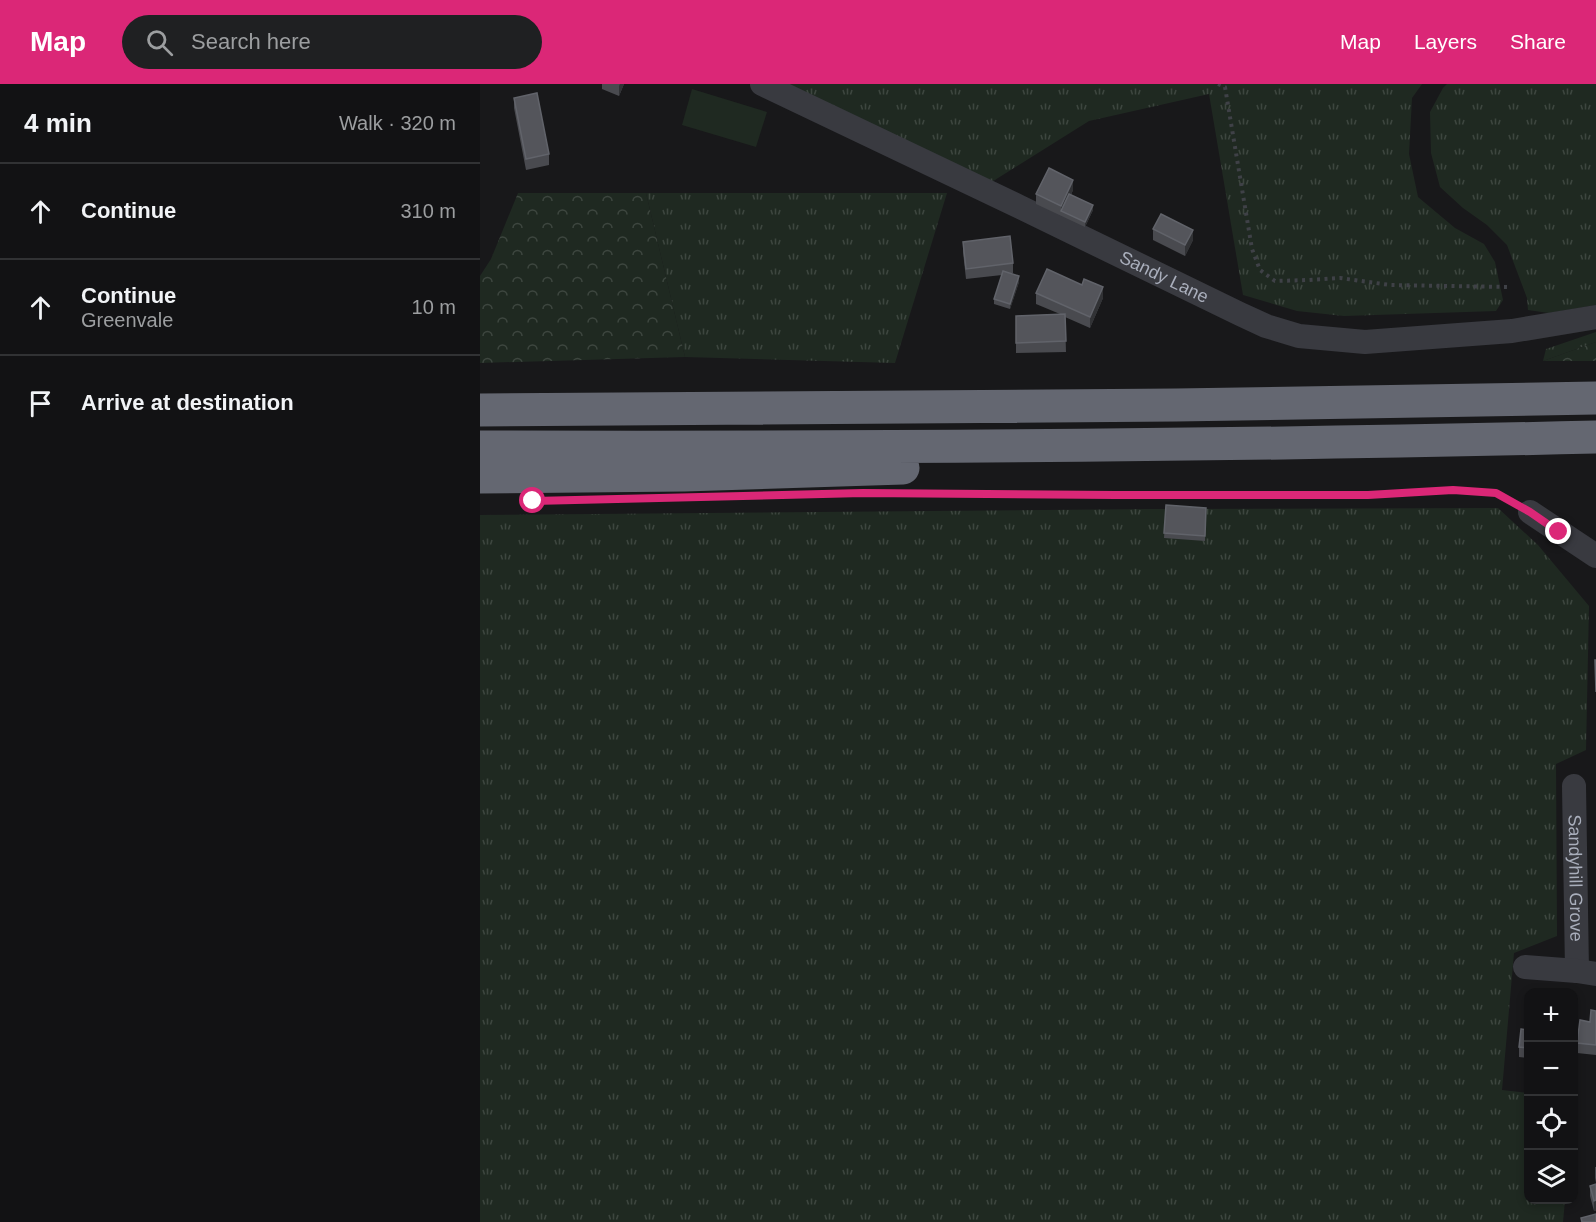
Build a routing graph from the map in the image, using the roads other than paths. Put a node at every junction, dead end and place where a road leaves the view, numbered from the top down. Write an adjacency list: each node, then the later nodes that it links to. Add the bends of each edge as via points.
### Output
1 (762, 84): 2 (street, Sandy Lane, via 1240,314 1299,336 1365,342 1512,331)
2 (1596, 317)
3 (480, 396): 5 (highway, via 649,397)
4 (1596, 399): 5 (highway)
5 (815, 407): 6 (highway)
6 (480, 410)
7 (1596, 437): 8 (highway)
8 (1258, 442): 9 (highway); 10 (highway, via 901,468)
9 (480, 447)
10 (480, 477)
11 (1530, 512): 12 (street)
12 (1596, 556)
13 (1574, 786): 15 (street, Sandyhill Grove)
14 (1525, 967): 15 (street)
15 (1587, 972)

